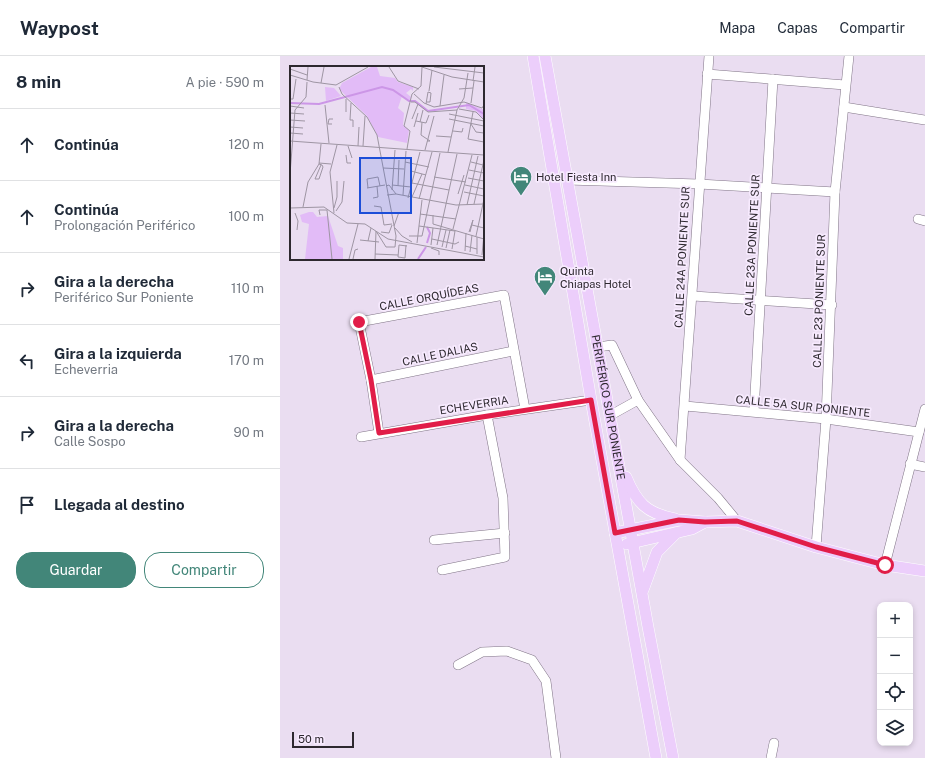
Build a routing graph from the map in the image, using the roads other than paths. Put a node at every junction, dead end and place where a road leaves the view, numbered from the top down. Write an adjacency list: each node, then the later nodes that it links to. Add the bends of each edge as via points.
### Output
1 (533, 56): 10 (main road, PERIFÉRICO SUR PONIENTE)
2 (545, 56): 11 (main road, PERIFÉRICO SUR PONIENTE)
3 (709, 56): 5 (street, CALLE 24A PONIENTE SUR)
4 (849, 56): 7 (street, CALLE 23 PONIENTE SUR)
5 (708, 74): 6 (street); 13 (street, CALLE 24A PONIENTE SUR)
6 (773, 79): 7 (street); 14 (street, CALLE 23A PONIENTE SUR)
7 (845, 85): 8 (street, CALLE 23 PONIENTE SUR)
8 (844, 106): 9 (street); 15 (street, CALLE 23 PONIENTE SUR)
9 (925, 120)
10 (549, 150): 11 (main road); 17 (main road, PERIFÉRICO SUR PONIENTE)
11 (563, 158): 12 (main road, PERIFÉRICO SUR PONIENTE)
12 (567, 180): 13 (street); 16 (main road, PERIFÉRICO SUR PONIENTE)
13 (699, 184): 14 (street); 18 (street, CALLE 24A PONIENTE SUR)
14 (767, 187): 15 (street); 19 (street, CALLE 23A PONIENTE SUR)
15 (835, 192): 20 (street, CALLE 23 PONIENTE SUR)
16 (570, 202): 17 (main road); 21 (main road, PERIFÉRICO SUR PONIENTE)
17 (558, 204): 24 (main road, PERIFÉRICO SUR PONIENTE)
18 (693, 296): 19 (street); 26 (street, CALLE 24A PONIENTE SUR)
19 (762, 300): 20 (street); 29 (street, CALLE 23A PONIENTE SUR)
20 (832, 305): 32 (street, CALLE 23 PONIENTE SUR)
21 (598, 347): 25 (street, via 612,345); 31 (main road, PERIFÉRICO SUR PONIENTE)
22 (513, 351): 23 (street, CALLE DALIAS); 23 (street, CALLE ORQUÍDEAS, via 504,295 359,322); 27 (street)
23 (371, 380): 34 (street)
24 (591, 400): 27 (street, ECHEVERRIA); 45 (main road, PERIFÉRICO SUR PONIENTE)
25 (638, 400): 31 (street); 37 (street)
26 (685, 406): 29 (street, CALLE 5A SUR PONIENTE); 37 (street, CALLE 24A PONIENTE SUR)
27 (525, 409): 30 (street, ECHEVERRIA)
28 (925, 409): 33 (street)
29 (754, 411): 32 (street, CALLE 5A SUR PONIENTE)
30 (487, 415): 34 (street, ECHEVERRIA); 44 (street, via 503,498)
31 (611, 415): 36 (main road, PERIFÉRICO SUR PONIENTE)
32 (826, 419): 33 (street, CALLE 5A SUR PONIENTE); 50 (street, CALLE 23 PONIENTE SUR)
33 (919, 432): 38 (street)
34 (379, 433): 35 (street, ECHEVERRIA)
35 (361, 437)
36 (619, 460): 40 (main road, via 633,494 645,508 661,516); 43 (main road, PERIFÉRICO SUR PONIENTE)
37 (680, 460): 41 (street)
38 (910, 464): 39 (street); 51 (street)
39 (925, 467)
40 (679, 520): 42 (main road); 43 (main road)
41 (737, 521): 42 (main road); 50 (main road)
42 (705, 522): 46 (main road)
43 (631, 530): 45 (main road); 48 (main road, PERIFÉRICO SUR PONIENTE)
44 (505, 533): 47 (street); 52 (street, via 505,557)
45 (615, 533): 49 (main road, PERIFÉRICO SUR PONIENTE)
46 (676, 533): 48 (main road); 54 (main road, via 657,552)
47 (434, 540)
48 (633, 542): 49 (main road); 54 (main road, PERIFÉRICO SUR PONIENTE)
49 (617, 545): 58 (main road, PERIFÉRICO SUR PONIENTE)
50 (816, 547): 51 (main road)
51 (885, 565): 53 (main road)
52 (442, 570)
53 (925, 570)
54 (642, 592): 59 (main road, PERIFÉRICO SUR PONIENTE)
55 (458, 665): 57 (street, via 482,652 507,651 532,660 546,681)
56 (774, 743): 60 (street)
57 (556, 758)
58 (656, 758)
59 (673, 758)
60 (771, 758)

